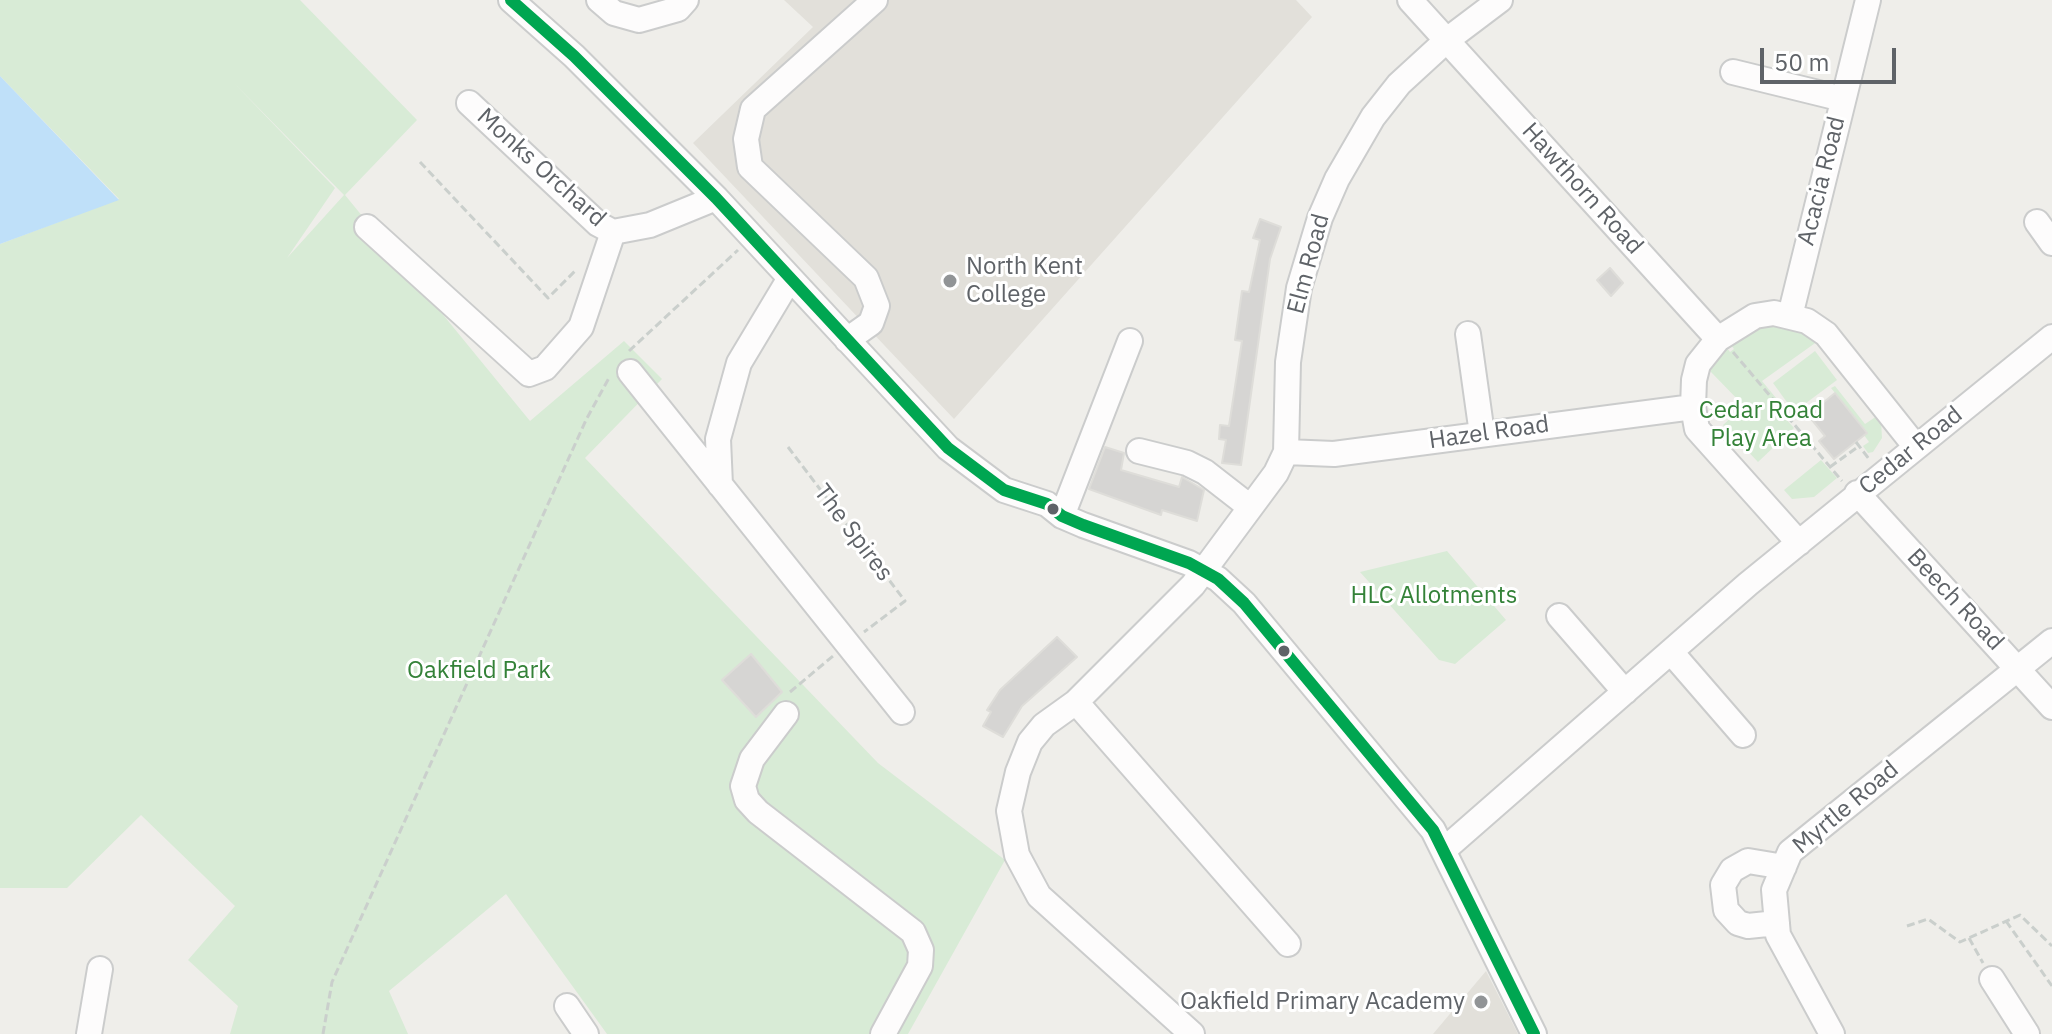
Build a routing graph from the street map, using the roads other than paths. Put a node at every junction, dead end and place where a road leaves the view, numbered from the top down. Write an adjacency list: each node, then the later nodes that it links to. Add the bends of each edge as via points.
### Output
1 (599, 0): 2 (street, via 614,13 639,20 678,9)
2 (686, 0)
3 (875, 0): 22 (street, via 753,109 746,139 750,167 866,278 877,306 871,323)
4 (1410, 0): 8 (street, Hawthorn Road)
5 (1500, 0): 8 (street, Elm Road)
6 (1868, 0): 10 (street, Acacia Road)
7 (523, 4): 12 (street)
8 (1447, 40): 21 (street, Hawthorn Road); 29 (street, Elm Road, via 1405,77 1373,117 1320,218 1291,337)
9 (1733, 72): 10 (street)
10 (1843, 99): 18 (street, Acacia Road)
11 (469, 103): 15 (street, Monks Orchard, via 598,224)
12 (716, 198): 15 (street, Monks Orchard, via 650,225); 17 (street)
13 (2037, 222): 16 (street)
14 (367, 227): 15 (street, via 529,374 545,368 581,327)
15 (613, 232)
16 (2052, 243)
17 (790, 278): 22 (street); 30 (street, via 739,363 718,439)
18 (1790, 316): 21 (street, via 1755,316); 27 (street, via 1826,334)
19 (1468, 334): 26 (street)
20 (2052, 337): 27 (street, Cedar Road)
21 (1718, 339): 25 (street, via 1698,364)
22 (847, 340): 33 (street, via 948,448 1004,490 1047,504)
23 (1130, 341): 33 (street)
24 (623, 365): 30 (street)
25 (1693, 407): 26 (street, Hazel Road); 34 (street, via 1705,441)
26 (1482, 434): 29 (street, Hazel Road, via 1334,454)
27 (1916, 447): 31 (street, Cedar Road)
28 (1139, 451): 32 (street, via 1205,472)
29 (1286, 452): 32 (street, Elm Road)
30 (720, 485): 44 (street)
31 (1857, 493): 34 (street, Cedar Road); 39 (street, Beech Road)
32 (1250, 507): 35 (street, Elm Road)
33 (1062, 516): 35 (street)
34 (1799, 543): 38 (street, Cedar Road)
35 (1203, 570): 41 (street, Elm Road); 46 (street, via 1257,616)
36 (1559, 616): 40 (street)
37 (2052, 641): 39 (street, Myrtle Road)
38 (1671, 652): 40 (street, Cedar Road); 45 (street)
39 (2018, 668): 43 (street, Beech Road); 47 (street, Myrtle Road, via 1790,852)
40 (1625, 692): 46 (street, Cedar Road)
41 (1076, 702): 49 (street); 56 (street, Elm Road, via 1044,725 1023,756 1009,811 1017,855 1039,896)
42 (787, 703): 55 (street, via 752,759 743,786 747,800 913,932 921,950 920,966)
43 (2052, 707)
44 (902, 712)
45 (1743, 735)
46 (1445, 849): 57 (street)
47 (1784, 867): 48 (street, Myrtle Road, via 1774,890); 48 (street, via 1748,861 1732,870 1723,885 1726,910 1738,923)
48 (1777, 923): 58 (street, Myrtle Road, via 1778,935)
49 (1288, 944)
50 (100, 969): 53 (street)
51 (1992, 979): 59 (street)
52 (567, 1006): 54 (street)
53 (89, 1034)
54 (586, 1034)
55 (883, 1034)
56 (1192, 1034)
57 (1534, 1034)
58 (1832, 1034)
59 (2027, 1034)

